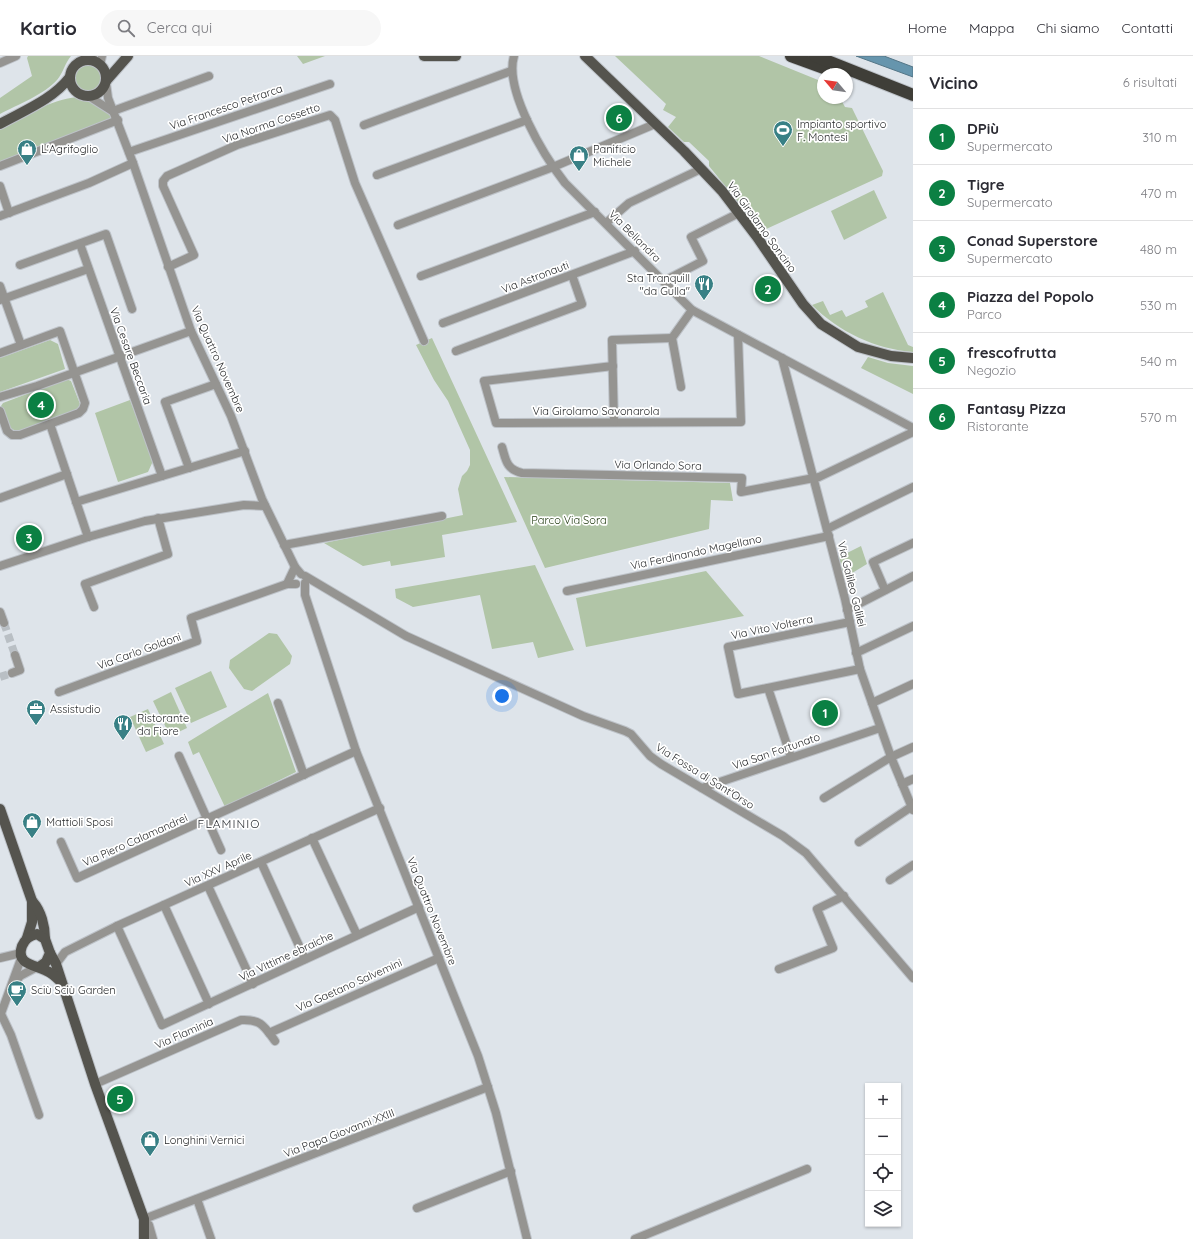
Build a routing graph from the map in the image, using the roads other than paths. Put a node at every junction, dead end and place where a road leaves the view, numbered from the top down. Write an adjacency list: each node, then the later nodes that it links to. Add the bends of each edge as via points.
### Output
1 (16, 56): 11 (street)
2 (128, 56): 10 (main road, via 112,63); 17 (main road)
3 (424, 56): 4 (main road)
4 (456, 56)
5 (791, 56): 12 (highway)
6 (815, 56): 20 (highway)
7 (91, 58): 10 (main road); 15 (main road, via 76,64)
8 (513, 58): 13 (street, Via Bellandra)
9 (588, 58): 29 (main road, Via Girolamo Soncino)
10 (101, 62): 17 (main road)
11 (0, 63)
12 (823, 68)
13 (511, 71): 26 (street, Via Bellandra); 28 (street)
14 (209, 76): 24 (street)
15 (70, 77): 19 (main road); 22 (main road)
16 (853, 79): 23 (highway)
17 (106, 82): 21 (main road, via 100,93); 24 (street, Via Quattro Novembre)
18 (330, 84): 30 (street, Via Francesco Petrarca)
19 (76, 93): 21 (main road); 22 (main road)
20 (913, 95)
21 (90, 97): 24 (street)
22 (47, 98): 27 (main road)
23 (913, 104)
24 (113, 111): 25 (street, Via Quattro Novembre)
25 (118, 120): 30 (street, Via Quattro Novembre); 32 (street)
26 (527, 120): 33 (street, Via Bellandra); 35 (street)
27 (0, 124)
28 (364, 124)
29 (655, 124): 33 (street); 34 (main road, Via Girolamo Soncino)
30 (129, 152): 31 (street, Via Quattro Novembre)
31 (133, 163): 39 (street, via 89,183); 46 (street, Via Quattro Novembre)
32 (0, 166)
33 (553, 167): 37 (street, Via Bellandra, via 565,183); 42 (street)
34 (701, 169): 38 (main road, Via Girolamo Soncino); 41 (street, via 629,203)
35 (377, 175)
36 (0, 186): 39 (street)
37 (595, 212): 41 (street, Via Bellandra); 49 (street)
38 (739, 212): 50 (street, via 691,238 703,261); 65 (main road, Via Girolamo Soncino, via 799,299 821,324 858,346 891,356)
39 (9, 213): 40 (street)
40 (0, 216)
41 (606, 223): 44 (street, Via Bellandra)
42 (398, 224)
43 (80, 244): 45 (street); 47 (street, Via Cesare Beccaria); 53 (street, via 106,234)
44 (635, 251): 48 (street, Via Astronauti); 50 (street, Via Bellandra)
45 (20, 265)
46 (168, 267): 56 (street, Via Quattro Novembre); 59 (street, Via Norma Cossetto, via 194,255 163,186 167,176 237,145 330,114 335,120 355,183)
47 (88, 268): 52 (street); 63 (street, Via Cesare Beccaria)
48 (572, 275): 55 (street, Via Astronauti); 61 (street, via 582,304)
49 (421, 276)
50 (664, 281): 54 (street, Via Bellandra)
51 (0, 286): 52 (street)
52 (2, 299): 60 (street)
53 (132, 309)
54 (692, 310): 57 (street, Via Bellandra); 58 (street)
55 (443, 323)
56 (191, 331): 63 (street); 68 (street, Via Quattro Novembre)
57 (738, 335): 64 (street, Via Bellandra); 72 (street, Via Girolamo Savonarola, via 740,422)
58 (672, 338): 66 (street, via 612,340); 69 (street)
59 (424, 341)
60 (21, 345): 62 (street); 67 (street, via 60,331)
61 (456, 351)
62 (0, 353)
63 (120, 357): 67 (street); 80 (street, Via Cesare Beccaria)
64 (782, 358): 74 (street, Via Bellandra); 81 (street, Via Galileo Galilei)
65 (913, 358)
66 (613, 366): 72 (street); 72 (street, Via Girolamo Savonarola, via 484,381 496,423)
67 (74, 373): 70 (street); 73 (street, via 85,403 84,409 79,414)
68 (216, 384): 77 (street, Via Quattro Novembre); 78 (street, via 165,402)
69 (681, 387)
70 (0, 397)
71 (0, 411): 73 (street, via 7,431 12,435 20,435)
72 (614, 422)
73 (50, 424): 79 (street)
74 (913, 428)
75 (913, 432): 81 (street, via 819,478)
76 (502, 447): 81 (street, Via Orlando Sora, via 508,465 512,470 522,473 742,478 742,492)
77 (245, 451): 78 (street); 85 (street, Via Quattro Novembre)
78 (189, 468): 80 (street)
79 (67, 474): 83 (street); 84 (street)
80 (162, 476): 84 (street)
81 (813, 478): 88 (street, Via Galileo Galilei)
82 (913, 487): 88 (street, Via Ferdinando Magellano)
83 (0, 498)
84 (76, 502): 89 (street)
85 (264, 502): 87 (street); 91 (street, Via Quattro Novembre)
86 (442, 516): 91 (street)
87 (158, 518): 89 (street); 99 (street, via 168,554 85,584)
88 (828, 533): 98 (street, Via Ferdinando Magellano); 100 (street, Via Galileo Galilei)
89 (88, 537): 92 (street)
90 (913, 542): 97 (street, via 874,562)
91 (284, 545): 93 (street, Via Quattro Novembre)
92 (0, 566)
93 (295, 567): 95 (street, Via Quattro Novembre); 96 (street)
94 (913, 576): 97 (street)
95 (300, 580): 96 (street, Via Carlo Goldoni); 116 (street, Via Quattro Novembre); 123 (street, Via Fossa di Sant'Orso, via 317,584 406,636 577,713 631,734 650,756)
96 (287, 584): 111 (street, Via Carlo Goldoni, via 190,618 197,641)
97 (885, 590): 100 (street)
98 (568, 591)
99 (94, 607)
100 (847, 610): 102 (street, Via Galileo Galilei)
101 (0, 612): 103 (street)
102 (850, 622): 105 (street, Via Galileo Galilei); 110 (street, Via Vito Volterra, via 728,647 738,694)
103 (4, 623)
104 (913, 626): 105 (street)
105 (856, 653): 107 (street, Via Galileo Galilei)
106 (15, 655): 108 (street, via 20,670)
107 (860, 669): 110 (street); 113 (street, Via Galileo Galilei)
108 (12, 673)
109 (913, 684): 113 (street)
110 (768, 688): 118 (street)
111 (59, 692)
112 (278, 703): 120 (street)
113 (872, 703): 114 (street, Via Galileo Galilei)
114 (880, 728): 118 (street, Via San Fortunato); 119 (street, Via Galileo Galilei)
115 (913, 747): 119 (street)
116 (356, 751): 120 (street, Via Piero Calamandrei); 126 (street, Via Quattro Novembre)
117 (179, 756): 128 (street)
118 (791, 757): 123 (street, Via San Fortunato)
119 (891, 757): 122 (street, Via Galileo Galilei); 124 (street)
120 (304, 775): 128 (street, Via Piero Calamandrei)
121 (913, 779): 122 (street)
122 (902, 784): 127 (street, Via Galileo Galilei)
123 (702, 788): 137 (street, Via Fossa di Sant'Orso, via 806,852)
124 (824, 798)
125 (0, 808): 138 (main road)
126 (380, 808): 129 (street, Via XXV Aprile); 140 (street, Via Quattro Novembre)
127 (912, 808): 131 (street)
128 (207, 819): 130 (street, Via Piero Calamandrei, via 77,878); 132 (street)
129 (312, 838): 133 (street, Via XXV Aprile); 142 (street)
130 (61, 842)
131 (859, 842)
132 (221, 850)
133 (261, 862): 136 (street, Via XXV Aprile); 150 (street)
134 (913, 865): 135 (street)
135 (890, 880)
136 (208, 886): 139 (street, Via XXV Aprile); 156 (street)
137 (844, 896): 153 (street, via 817,909 833,948); 154 (street, Via Fossa di Sant'Orso)
138 (32, 901): 143 (main road, via 32,922); 144 (main road, via 38,908)
139 (164, 905): 141 (street, Via XXV Aprile); 158 (street)
140 (419, 907): 142 (street, Via Vittime ebraiche); 149 (street, Via Quattro Novembre)
141 (117, 926): 146 (street, Via XXV Aprile); 158 (street, Via Vittime ebraiche, via 162,1025)
142 (357, 935): 150 (street, Via Vittime ebraiche)
143 (28, 938): 144 (main road, via 36,934); 147 (main road, via 22,946)
144 (46, 939): 145 (main road)
145 (50, 952): 146 (street, Via XXV Aprile); 151 (main road); 152 (main road, via 46,962)
146 (65, 952): 151 (street, Via XXV Aprile)
147 (21, 955): 148 (street); 152 (main road, via 26,964); 157 (street)
148 (0, 958)
149 (439, 958): 160 (street, Via Gaetano Salvemini); 163 (street, Via Quattro Novembre)
150 (305, 959): 156 (street, Via Vittime ebraiche)
151 (56, 964): 155 (main road)
152 (37, 967): 155 (main road); 157 (street, via 20,976)
153 (779, 969)
154 (913, 978)
155 (60, 980): 162 (main road)
156 (253, 984): 158 (street, Via Vittime ebraiche)
157 (10, 987): 159 (street)
158 (209, 1004)
159 (0, 1015): 164 (street, via 11,1034)
160 (269, 1033): 161 (street, Via Flaminia); 162 (street, Via Flaminia, via 253,1019 241,1020)
161 (275, 1042)
162 (96, 1084): 169 (main road)
163 (488, 1087): 166 (street, Via Quattro Novembre); 167 (street, Via Papa Giovanni XXIII)
164 (39, 1115)
165 (807, 1169): 174 (street)
166 (510, 1171): 168 (street); 173 (street, Via Quattro Novembre)
167 (198, 1199): 169 (street, Via Papa Giovanni XXIII); 172 (street)
168 (417, 1208)
169 (146, 1222): 170 (main road); 171 (street)
170 (144, 1239)
171 (154, 1239)
172 (211, 1239)
173 (527, 1239)
174 (635, 1239)

